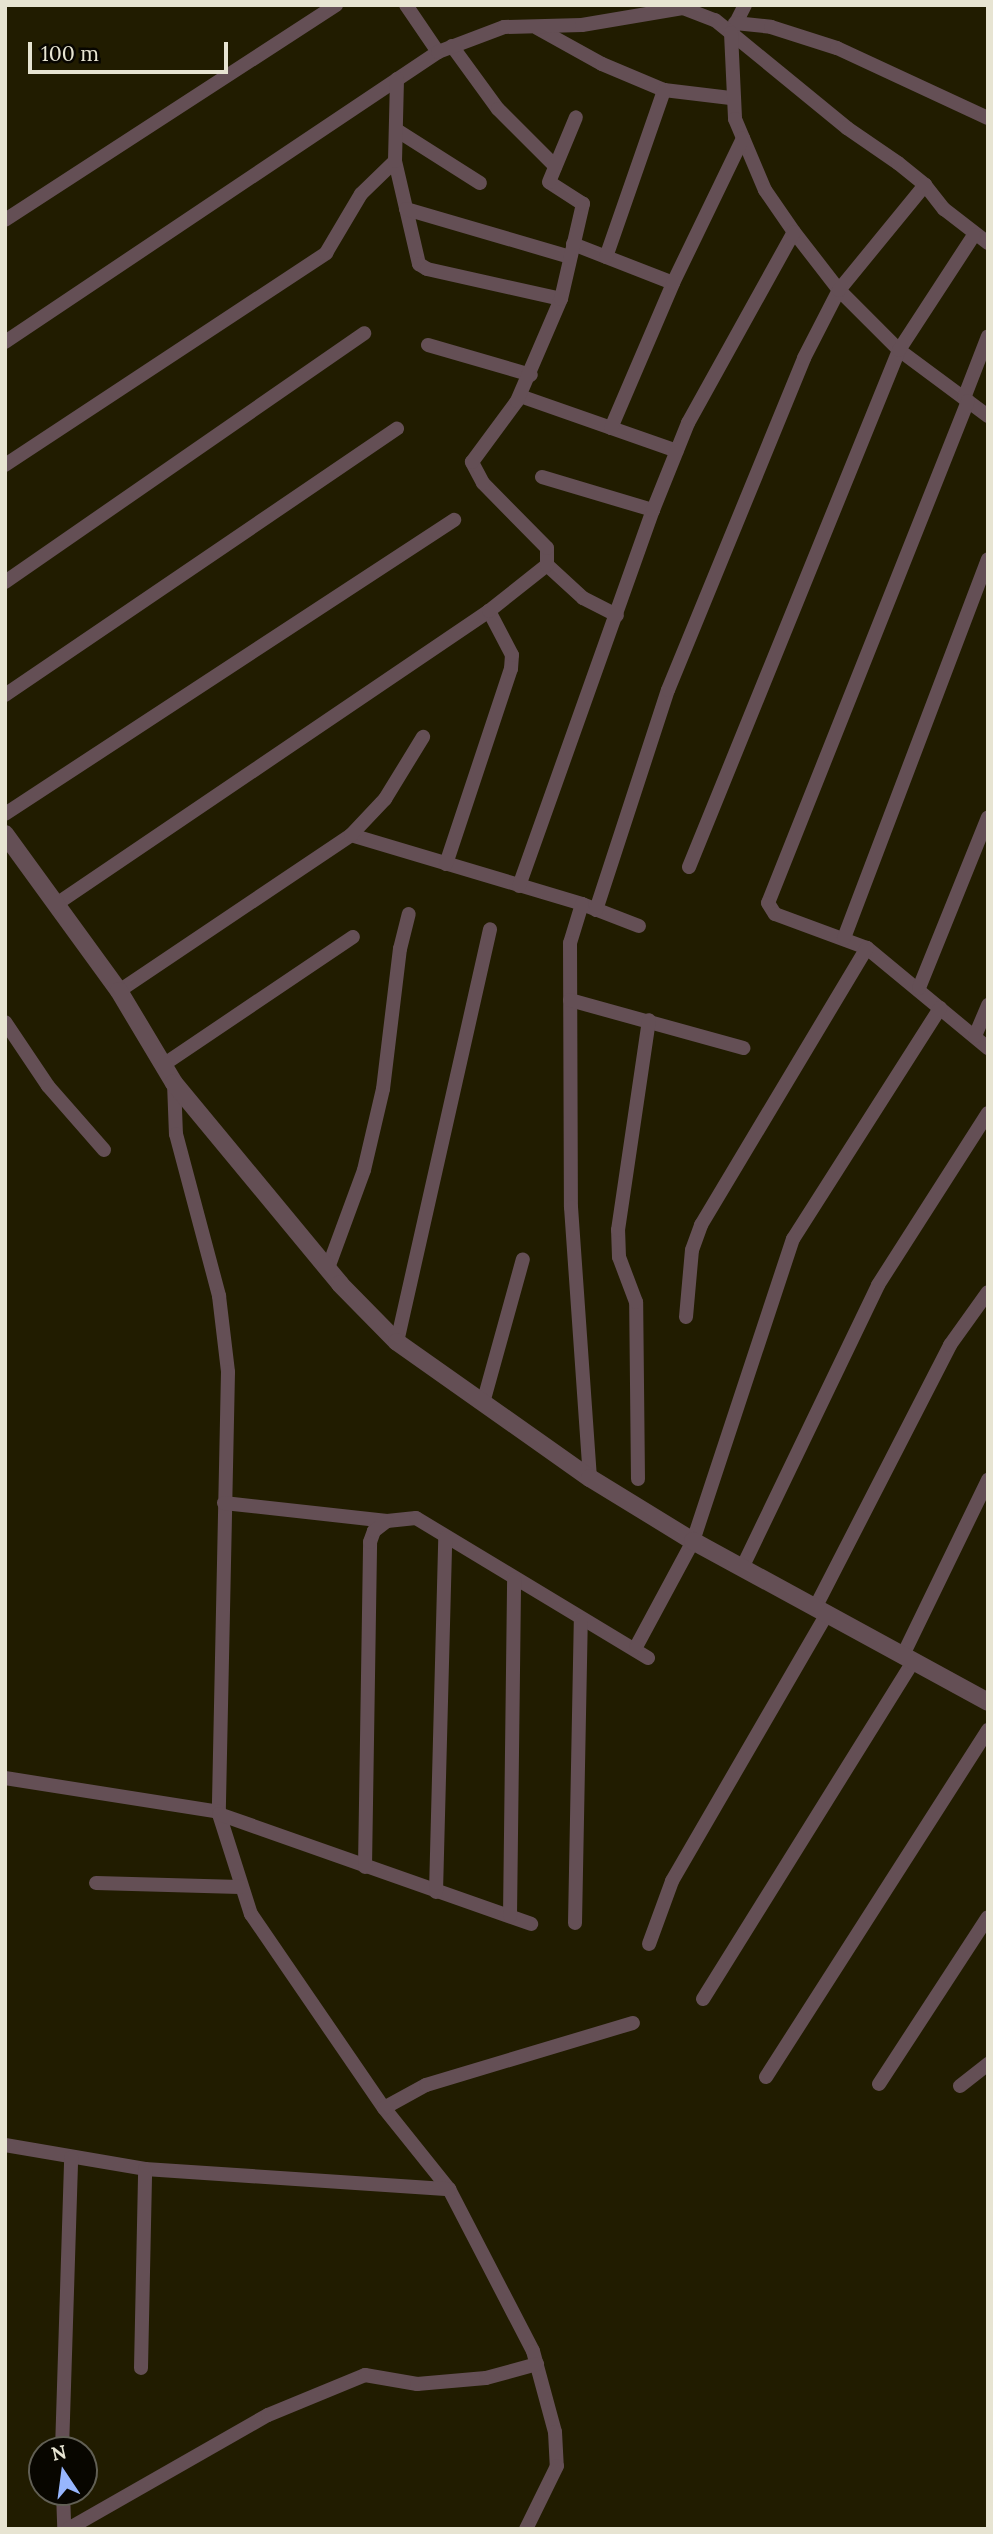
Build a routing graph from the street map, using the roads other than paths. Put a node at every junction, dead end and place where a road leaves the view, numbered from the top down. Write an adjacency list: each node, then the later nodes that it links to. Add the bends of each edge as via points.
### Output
1 (336, 5): 19 (street)
2 (406, 5): 6 (street)
3 (745, 5): 5 (street)
4 (537, 28): 5 (street, via 683,8); 6 (street, via 504,27); 8 (street, via 602,64)
5 (733, 28): 9 (street); 11 (street, via 771,27 837,48); 17 (street)
6 (445, 49): 7 (street); 15 (street)
7 (397, 79): 12 (street); 30 (street)
8 (664, 90): 9 (street); 24 (street)
9 (731, 98): 13 (street)
10 (576, 117): 15 (street)
11 (988, 118)
12 (398, 131): 14 (street); 16 (street)
13 (743, 138): 20 (street, via 765,190); 25 (street)
14 (395, 161): 18 (street); 40 (street, via 361,194 332,244 316,261)
15 (555, 166): 23 (street, via 549,185 583,204)
16 (480, 183)
17 (925, 185): 21 (street); 26 (street)
18 (406, 209): 23 (street); 27 (street, via 419,264 427,269)
19 (5, 220)
20 (794, 232): 26 (street); 39 (street)
21 (974, 235): 22 (street); 32 (street)
22 (988, 243)
23 (572, 250): 24 (street); 27 (street)
24 (606, 257): 25 (street)
25 (673, 283): 37 (street)
26 (839, 290): 32 (street); 60 (street, via 804,358 668,690)
27 (561, 299): 33 (street)
28 (364, 333): 46 (street)
29 (988, 336): 35 (street)
30 (5, 342)
31 (428, 345): 33 (street)
32 (899, 351): 35 (street); 56 (street)
33 (531, 375): 34 (street)
34 (520, 396): 37 (street); 45 (street, via 472,462 483,482 547,548)
35 (966, 400): 36 (street); 65 (street, via 768,903 775,914)
36 (988, 416)
37 (611, 428): 39 (street)
38 (397, 429): 49 (street)
39 (677, 451): 42 (street)
40 (5, 465)
41 (542, 477): 42 (street)
42 (653, 510): 48 (street)
43 (454, 520): 51 (street)
44 (988, 559): 65 (street)
45 (547, 565): 47 (street); 48 (street, via 583,598)
46 (5, 582)
47 (489, 611): 55 (street, via 512,655 511,669); 59 (street)
48 (617, 615): 57 (street)
49 (5, 695)
50 (423, 737): 54 (street, via 385,799)
51 (5, 814)
52 (988, 817): 67 (street)
53 (5, 834): 59 (street)
54 (351, 835): 55 (street); 68 (street)
55 (446, 864): 57 (street)
56 (689, 867)
57 (519, 886): 58 (street)
58 (582, 904): 60 (street); 69 (street, via 570,943)
59 (55, 905): 68 (street)
60 (596, 910): 62 (street)
61 (409, 914): 82 (street, via 400,948 383,1088 364,1170)
62 (639, 926)
63 (490, 929): 85 (street)
64 (353, 937): 77 (street)
65 (844, 938): 66 (street)
66 (867, 948): 67 (street); 84 (street, via 701,1225 692,1250)
67 (919, 988): 71 (street)
68 (119, 991): 77 (street)
69 (570, 1000): 72 (street); 87 (street, via 571,1207)
70 (988, 1005): 74 (street)
71 (940, 1008): 74 (street); 93 (street, via 793,1239)
72 (649, 1020): 75 (street); 88 (street, via 618,1230 619,1257 636,1302)
73 (5, 1022): 80 (street, via 48,1086)
74 (975, 1036): 76 (street)
75 (743, 1048)
76 (988, 1048)
77 (163, 1065): 78 (street)
78 (174, 1083): 82 (street); 90 (street, via 176,1134 219,1296 228,1372)
79 (988, 1113): 94 (street, via 878,1286)
80 (104, 1150)
81 (523, 1259): 86 (street)
82 (328, 1268): 85 (street)
83 (988, 1292): 96 (street, via 950,1345)
84 (686, 1317)
85 (397, 1342): 86 (street)
86 (483, 1402): 87 (street)
87 (590, 1478): 93 (street)
88 (638, 1479)
89 (988, 1480): 100 (street)
90 (224, 1503): 91 (street); 104 (street)
91 (387, 1521): 92 (street, via 416,1518); 105 (street, via 374,1531 370,1542)
92 (445, 1538): 95 (street); 108 (street)
93 (693, 1541): 94 (street); 98 (street)
94 (743, 1568): 96 (street)
95 (514, 1578): 97 (street); 109 (street)
96 (821, 1611): 100 (street); 113 (street, via 672,1881)
97 (581, 1620): 98 (street); 111 (street)
98 (636, 1647): 99 (street)
99 (648, 1658)
100 (908, 1658): 101 (street); 114 (street)
101 (987, 1699)
102 (988, 1730): 117 (street)
103 (5, 1778): 104 (street)
104 (219, 1813): 105 (street); 107 (street)
105 (365, 1867): 108 (street)
106 (96, 1883): 107 (street)
107 (240, 1886): 120 (street, via 251,1914)
108 (436, 1892): 109 (street)
109 (510, 1916): 112 (street)
110 (988, 1917): 118 (street)
111 (575, 1923)
112 (531, 1924)
113 (649, 1944)
114 (703, 1999)
115 (633, 2023): 120 (street, via 426,2085)
116 (988, 2064): 119 (street)
117 (766, 2077)
118 (878, 2084)
119 (960, 2086)
120 (384, 2108): 124 (street)
121 (5, 2145): 122 (street)
122 (71, 2157): 123 (street); 127 (street)
123 (145, 2169): 124 (street); 126 (street)
124 (449, 2189): 125 (street)
125 (537, 2364): 129 (street, via 486,2378 416,2384 365,2375 268,2415); 130 (street, via 555,2432 556,2466)
126 (141, 2368)
127 (62, 2436)
128 (64, 2506): 129 (street)
129 (66, 2529)
130 (526, 2529)

